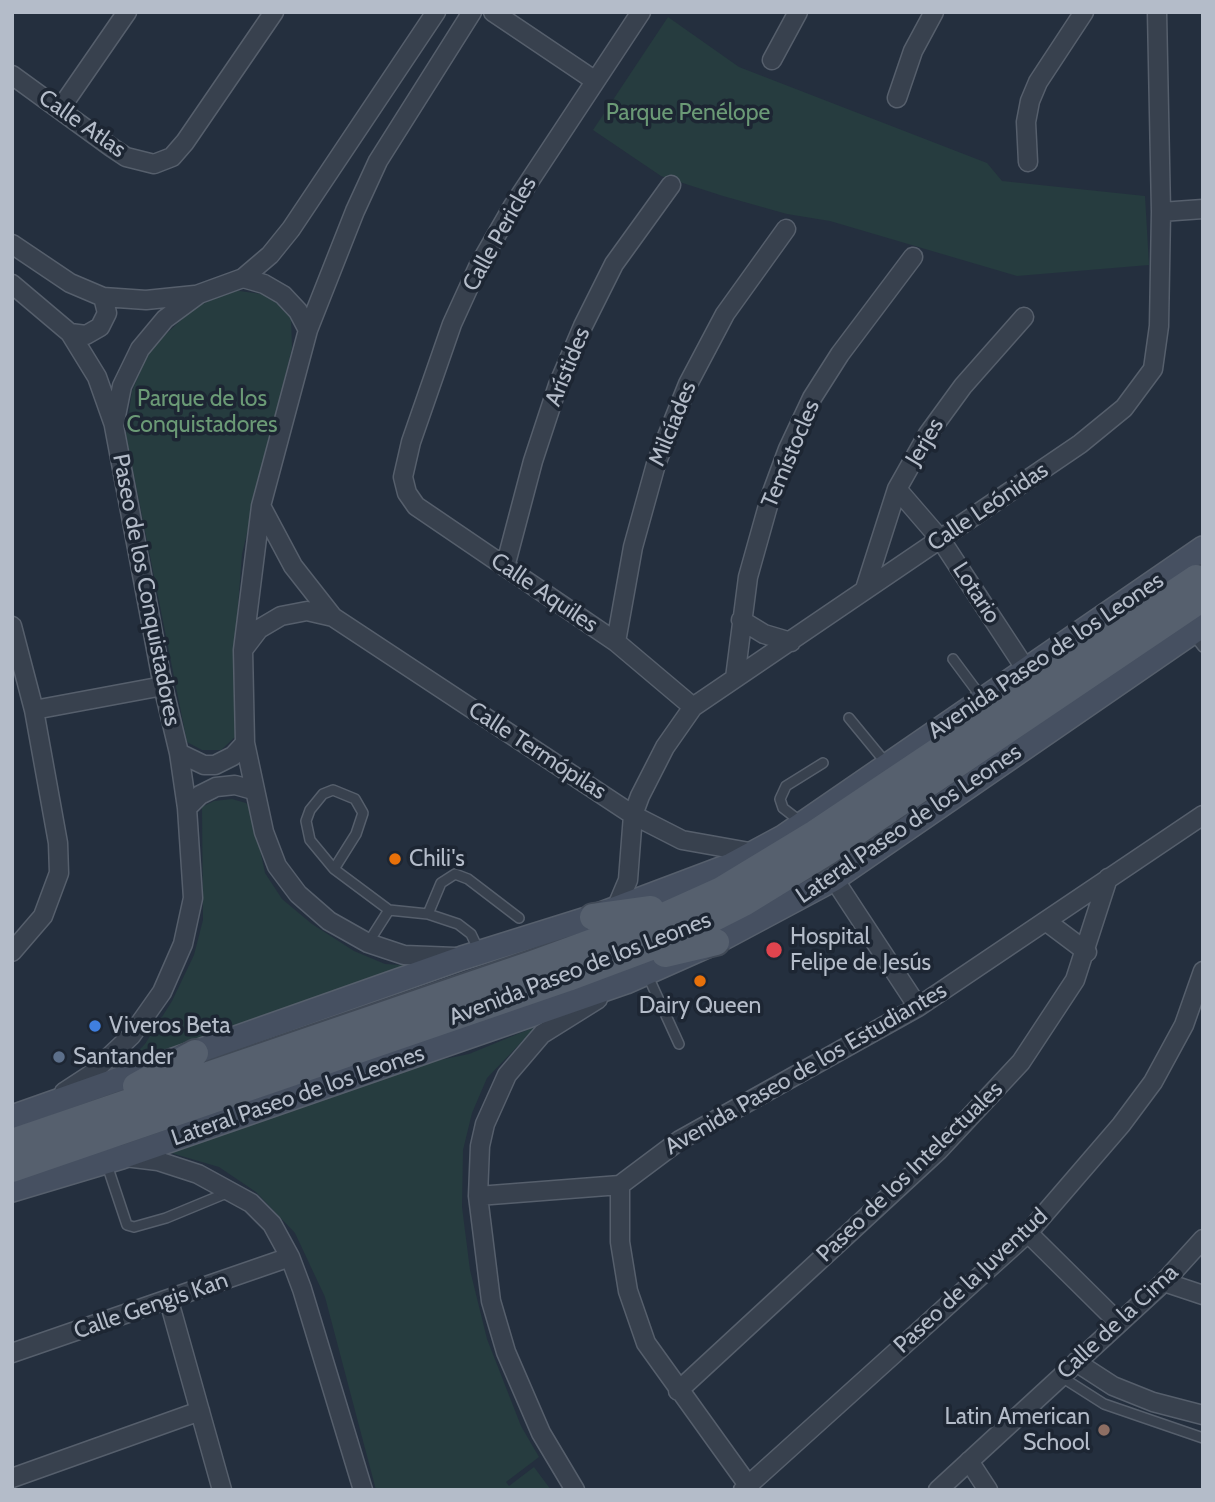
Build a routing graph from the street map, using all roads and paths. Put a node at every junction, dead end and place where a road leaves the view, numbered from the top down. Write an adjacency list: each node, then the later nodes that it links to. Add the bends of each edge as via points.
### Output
1 (127, 12): 15 (street)
2 (274, 12): 15 (street, Calle Atlas, via 172,157 154,164 126,157)
3 (436, 12): 23 (street, Paseo de los Conquistadores, via 291,229)
4 (472, 12): 28 (street, via 378,161)
5 (493, 12): 13 (street)
6 (641, 12): 13 (street, Calle Pericles)
7 (798, 12): 11 (street)
8 (934, 12): 14 (street, via 913,51)
9 (1084, 12): 16 (street, via 1030,101)
10 (1156, 14): 19 (street, Calle Leónidas)
11 (772, 60)
12 (12, 75): 15 (street, Calle Atlas)
13 (594, 80): 31 (street, Calle Pericles, via 478,267 452,324)
14 (897, 98)
15 (60, 109)
16 (1028, 162)
17 (671, 185): 35 (street, Arístides, via 614,264 583,326 537,449)
18 (1203, 209): 19 (street)
19 (1161, 212): 34 (street, Calle Leónidas, via 1158,348 1153,369 1139,391 1080,444)
20 (786, 229): 42 (street, Milcíades, via 725,314 688,384 656,464 633,547)
21 (12, 244): 26 (street, via 70,283)
22 (913, 257): 39 (street, Temístocles, via 812,398 771,495)
23 (243, 278): 25 (street, Paseo de los Conquistadores); 28 (street, via 283,295)
24 (12, 284): 29 (street)
25 (199, 294): 26 (street, via 146,300); 30 (street, Paseo de los Conquistadores, via 165,318 141,349 122,386)
26 (103, 297): 29 (street, via 107,313 100,327 86,335)
27 (1024, 317): 32 (street, Jerjes, via 944,408)
28 (308, 330): 33 (street)
29 (70, 333): 30 (street, via 97,377)
30 (114, 426): 48 (street, Paseo de los Conquistadores)
31 (403, 477): 35 (street, Calle Aquiles, via 416,506)
32 (897, 489): 34 (street, Lotario); 37 (street, Jerjes)
33 (261, 506): 38 (street, Calle Termópilas, via 293,566); 44 (street)
34 (941, 540): 37 (street, Calle Leónidas); 46 (street, Lotario)
35 (505, 567): 42 (street, Calle Aquiles)
36 (1198, 569): 46 (street, Avenida Paseo de los Leones); 66 (main road, Avenida Paseo de los Leones, via 815,834); 79 (main road, Avenida Paseo de los Leones, via 827,852 744,903 674,938)
37 (865, 589): 43 (street, Calle Leónidas)
38 (333, 617): 44 (street, Calle Termópilas, via 307,611 281,615 259,629); 59 (street, Calle Termópilas)
39 (741, 620): 43 (street, via 764,634); 47 (street, Temístocles)
40 (12, 626): 51 (street)
41 (1199, 635): 65 (street, Lateral Paseo de los Leones)
42 (617, 642): 50 (street, Calle Aquiles)
43 (791, 642): 47 (street, Calle Leónidas)
44 (243, 650): 53 (street)
45 (953, 659): 49 (lane)
46 (1025, 668): 49 (street, Avenida Paseo de los Leones)
47 (735, 678): 50 (street, Calle Leónidas)
48 (163, 686): 51 (street); 54 (street, Paseo de los Conquistadores)
49 (982, 698): 56 (street, Avenida Paseo de los Leones)
50 (693, 707): 59 (street, Calle Leónidas, via 647,778)
51 (34, 710): 75 (street, via 58,843 59,873 51,900 32,932)
52 (849, 718): 56 (lane)
53 (245, 743): 54 (street, Paseo de los Conquistadores, via 215,765); 57 (street)
54 (179, 753): 58 (street, Paseo de los Conquistadores)
55 (823, 763): 61 (lane, via 786,786 780,799 783,808)
56 (887, 764): 61 (street, Avenida Paseo de los Leones)
57 (253, 790): 58 (street, via 216,787); 74 (street, via 277,866 298,894 329,921)
58 (187, 808): 84 (street, Paseo de los Conquistadores, via 193,898 183,944 162,992 131,1036 90,1075)
59 (634, 815): 62 (street, Calle Termópilas, via 682,840); 67 (street, Calle Leónidas, via 630,870)
60 (1202, 817): 64 (street, Avenida Paseo de los Estudiantes)
61 (802, 824): 62 (street, Avenida Paseo de los Leones)
62 (755, 853): 67 (street, Avenida Paseo de los Leones)
63 (334, 869): 63 (lane, via 310,840 306,821 315,803 332,790 355,799 363,813); 68 (lane)
64 (1108, 878): 72 (street, Avenida Paseo de los Estudiantes); 76 (street, Paseo de los Intelectuales)
65 (834, 879): 73 (street, Lateral Paseo de los Leones); 81 (street)
66 (694, 903): 70 (main road); 86 (main road, Avenida Paseo de los Leones, via 478,983)
67 (617, 906): 70 (street, Avenida Paseo de los Leones)
68 (390, 910): 69 (lane); 74 (lane)
69 (428, 914): 71 (lane, via 441,883 455,874); 77 (lane, via 466,928 476,941)
70 (593, 917): 77 (street, Avenida Paseo de los Leones)
71 (519, 918)
72 (1047, 922): 76 (street); 81 (street, Avenida Paseo de los Estudiantes)
73 (716, 942): 79 (main road); 80 (street, Lateral Paseo de los Leones)
74 (369, 943): 77 (street, via 404,955)
75 (12, 952)
76 (1087, 952): 104 (street, Paseo de los Intelectuales, via 1055,1014 987,1101)
77 (471, 956): 83 (street, Avenida Paseo de los Leones)
78 (1203, 971): 94 (street, Paseo de la Juventud, via 1184,1025 1153,1082 1122,1125)
79 (568, 978): 88 (main road, Avenida Paseo de los Leones)
80 (636, 978): 82 (lane); 88 (street, Lateral Paseo de los Leones); 93 (street, via 542,1034 507,1075 485,1124)
81 (918, 1007): 90 (street, Avenida Paseo de los Estudiantes, via 680,1140)
82 (679, 1044)
83 (195, 1053): 84 (street, Avenida Paseo de los Leones); 86 (main road)
84 (43, 1106): 85 (street, Avenida Paseo de los Leones)
85 (12, 1117)
86 (80, 1117): 87 (main road, Avenida Paseo de los Leones)
87 (12, 1142)
88 (115, 1151): 89 (main road, Avenida Paseo de los Leones); 91 (main road); 92 (street, via 170,1164); 92 (lane, via 127,1225 166,1219)
89 (12, 1169)
90 (620, 1185): 93 (street); 104 (street, via 620,1242 635,1317 646,1343)
91 (12, 1190)
92 (231, 1191): 96 (street, via 272,1224)
93 (478, 1196): 113 (street, via 491,1301 506,1352 541,1433)
94 (1028, 1233): 100 (street); 110 (street, Paseo de la Juventud)
95 (1203, 1239): 97 (street, Calle de la Cima)
96 (290, 1257): 99 (street, Calle Gengis Kan); 112 (street)
97 (1164, 1282): 98 (street); 100 (street, Calle de la Cima)
98 (1203, 1294)
99 (169, 1301): 101 (street, Calle Gengis Kan); 105 (street)
100 (1119, 1323): 102 (street, Calle de la Cima)
101 (12, 1353)
102 (1076, 1362): 103 (street, Calle de la Cima); 106 (street, via 1113,1386)
103 (1060, 1376): 107 (lane, via 1104,1404); 108 (street, Calle de la Cima)
104 (678, 1391): 110 (street)
105 (200, 1411): 109 (street); 111 (street)
106 (1203, 1415)
107 (1203, 1438)
108 (969, 1461): 114 (street, Calle de la Cima); 115 (street)
109 (12, 1478)
110 (746, 1488)
111 (222, 1490)
112 (363, 1490)
113 (575, 1490)
114 (938, 1490)
115 (988, 1490)

